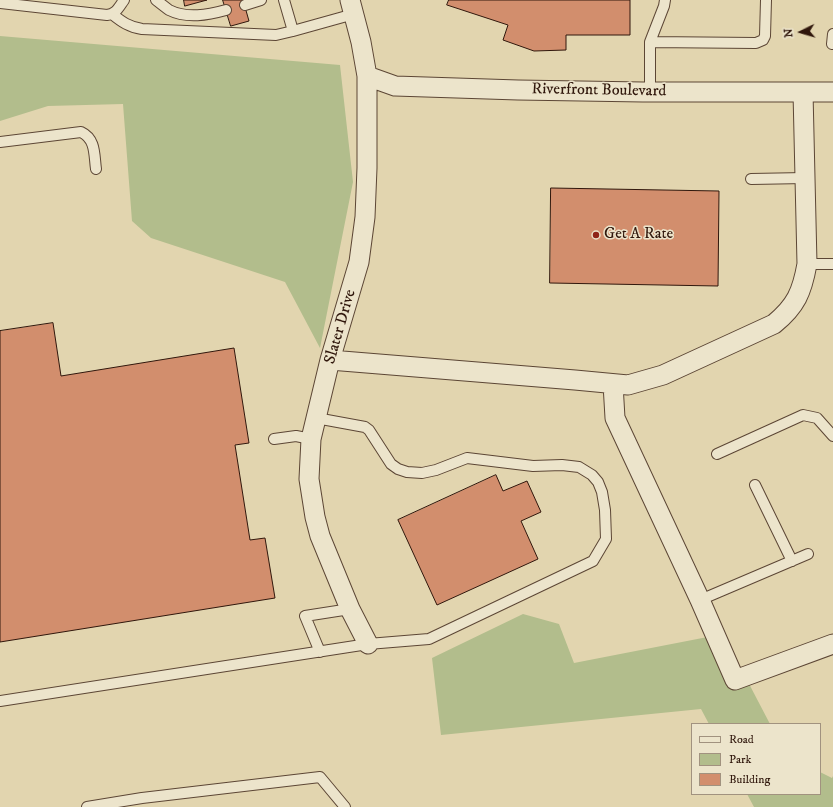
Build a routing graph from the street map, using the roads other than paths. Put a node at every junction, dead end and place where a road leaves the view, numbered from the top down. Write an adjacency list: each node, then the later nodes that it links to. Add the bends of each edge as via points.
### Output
1 (124, 0): 11 (lane)
2 (156, 0): 10 (lane, via 168,9 189,15)
3 (261, 0): 8 (lane)
4 (284, 0): 12 (lane)
5 (664, 0): 14 (lane)
6 (766, 0): 14 (lane, via 765,36 756,43)
7 (0, 4): 11 (lane)
8 (245, 5)
9 (352, 7): 12 (lane); 16 (street, Slater Drive)
10 (226, 10)
11 (112, 14): 12 (lane, via 133,28 142,29 276,35)
12 (293, 31)
13 (833, 34): 15 (lane)
14 (650, 42): 17 (lane)
15 (833, 44)
16 (367, 76): 17 (street, Riverfront Boulevard, via 395,86); 26 (street, Slater Drive, via 365,203 360,262)
17 (650, 92): 18 (street, Riverfront Boulevard)
18 (803, 92): 19 (street, Riverfront Boulevard); 22 (street)
19 (833, 92)
20 (0, 142): 21 (lane, via 82,132 90,138)
21 (96, 169)
22 (805, 178): 23 (lane); 24 (street)
23 (751, 179)
24 (807, 264): 25 (lane); 27 (street, via 799,295 784,316 774,324 663,376 628,386)
25 (833, 264)
26 (330, 360): 27 (street); 28 (street, Slater Drive)
27 (613, 384): 36 (street, via 615,418)
28 (316, 418): 31 (street, Slater Drive); 38 (lane, via 364,427 369,430 391,464 407,472 422,473 436,470 467,458 533,466 562,465 579,467 592,475 602,492 606,539 593,561 429,639)
29 (833, 436): 32 (lane, via 817,418 803,414)
30 (274, 438): 31 (lane, via 296,436)
31 (311, 439): 37 (street, Slater Drive, via 309,478 315,516 320,536)
32 (717, 454)
33 (754, 485): 35 (lane)
34 (808, 554): 35 (lane)
35 (792, 561): 36 (lane)
36 (700, 600): 39 (street, via 735,680)
37 (350, 609): 38 (street, Slater Drive); 40 (lane, via 305,616)
38 (368, 644): 40 (lane)
39 (833, 644)
40 (320, 652): 41 (lane)
41 (0, 701)
42 (87, 807): 43 (lane, via 320,777)
43 (345, 807)

